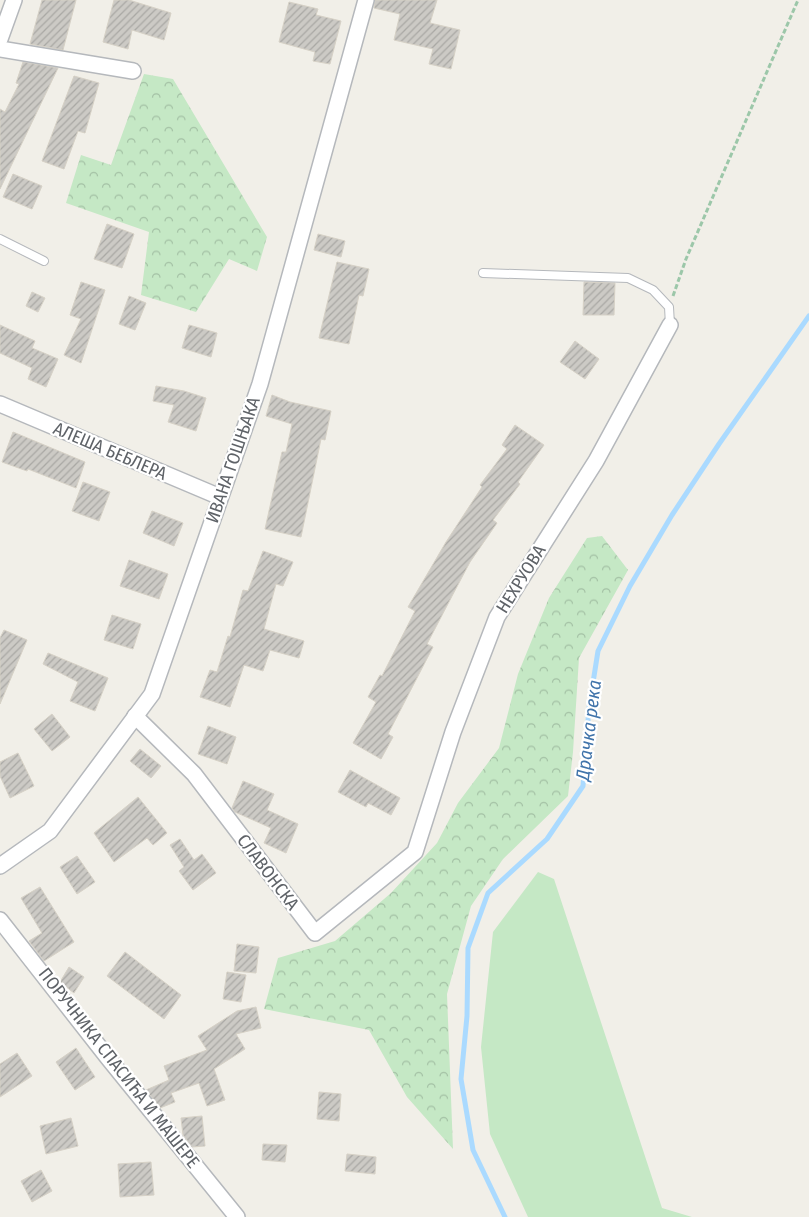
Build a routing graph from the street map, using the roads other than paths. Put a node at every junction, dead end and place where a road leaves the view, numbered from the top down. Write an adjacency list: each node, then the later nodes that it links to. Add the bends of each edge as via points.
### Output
1 (14, 0): 3 (street)
2 (366, 0): 11 (street, ИВАНА ГОШЊАКА, via 260,384)
3 (0, 40)
4 (0, 49): 5 (street)
5 (133, 72)
6 (0, 239): 7 (lane)
7 (44, 261)
8 (484, 273): 9 (lane, via 622,277 646,286 669,307)
9 (670, 325): 13 (street, НЕХРУОВА, via 596,461 497,617 453,732)
10 (0, 404): 11 (street, АЛЕША БЕБЛЕРА)
11 (220, 497): 12 (street, ИВАНА ГОШЊАКА, via 152,694)
12 (136, 716): 13 (street, СЛАВОНСКА, via 194,774 315,933); 14 (street, ИВАНА ГОШЊАКА, via 50,831)
13 (415, 852)
14 (0, 866)
15 (0, 920): 16 (street, ПОРУЧНИКА СПАСИЋА И МАШЕРЕ)
16 (237, 1217)

